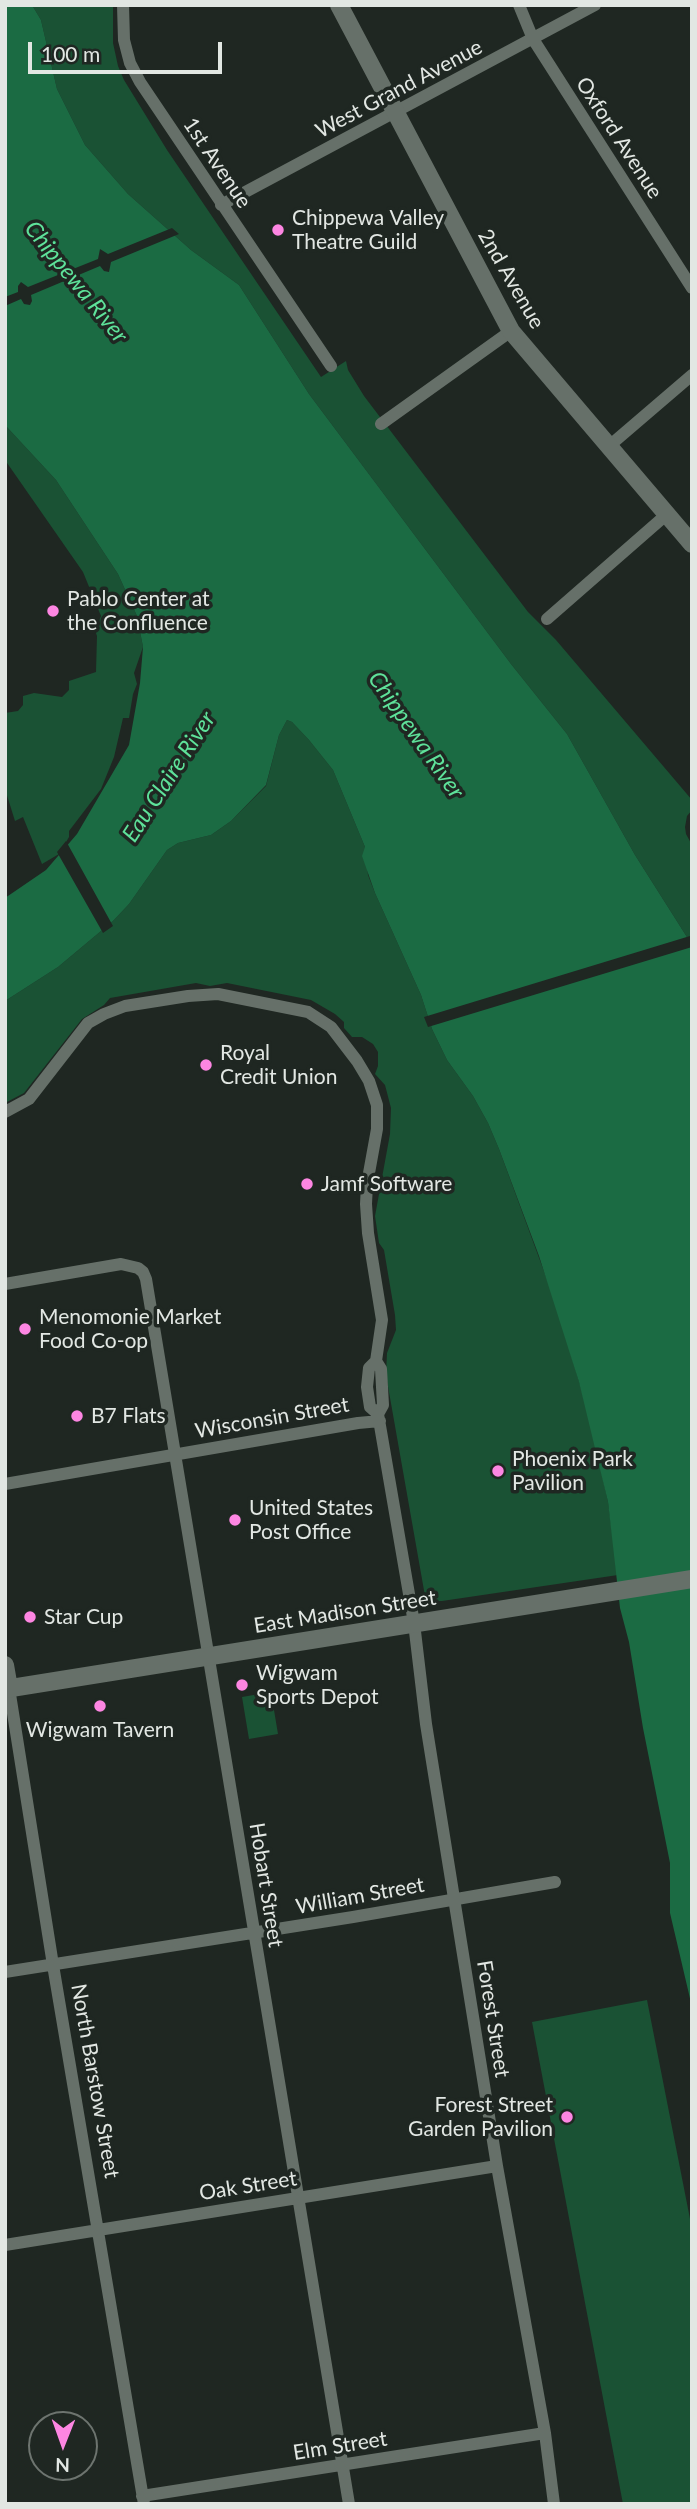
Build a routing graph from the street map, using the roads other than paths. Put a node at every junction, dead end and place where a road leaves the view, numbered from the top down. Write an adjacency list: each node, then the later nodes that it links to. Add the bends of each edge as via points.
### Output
1 (123, 5): 7 (street, 1st Avenue, via 130,63)
2 (339, 5): 6 (main road, 2nd Avenue)
3 (519, 5): 5 (street, Oxford Avenue)
4 (595, 5): 5 (street, West Grand Avenue)
5 (533, 39): 6 (street, West Grand Avenue); 8 (street, Oxford Avenue)
6 (394, 112): 7 (street, West Grand Avenue); 9 (main road, 2nd Avenue)
7 (221, 205): 10 (street, 1st Avenue)
8 (692, 288)
9 (511, 331): 12 (street); 13 (main road, 2nd Avenue)
10 (331, 366)
11 (692, 375): 13 (street)
12 (381, 424)
13 (608, 447): 14 (main road, 2nd Avenue)
14 (666, 515): 15 (main road, 2nd Avenue); 16 (street)
15 (692, 544)
16 (547, 620)
17 (5, 1112): 19 (street, Forest Street, via 37,1091 88,1023 125,1006 218,995 293,1008 321,1019 357,1061 377,1105 366,1204 382,1320 367,1387 370,1407)
18 (5, 1284): 20 (street, Hobart Street, via 121,1264 143,1272)
19 (379, 1418): 20 (street, Wisconsin Street); 23 (street, Forest Street)
20 (175, 1455): 21 (street, Wisconsin Street); 24 (street, Hobart Street)
21 (5, 1484)
22 (692, 1579): 23 (main road, East Madison Street)
23 (414, 1623): 24 (main road, East Madison Street); 28 (street, Forest Street)
24 (208, 1658): 26 (main road, East Madison Street); 29 (street, Hobart Street)
25 (5, 1665): 26 (main road, North Barstow Street)
26 (7, 1689): 30 (street, North Barstow Street)
27 (555, 1882): 28 (street, William Street)
28 (455, 1899): 29 (street, William Street); 32 (street, Forest Street)
29 (254, 1933): 30 (street, William Street); 33 (street, Hobart Street)
30 (52, 1965): 31 (street, William Street); 34 (street, North Barstow Street)
31 (5, 1972)
32 (497, 2166): 33 (street, Oak Street); 36 (street, Forest Street)
33 (298, 2198): 34 (street, Oak Street); 37 (street, Hobart Street)
34 (97, 2230): 35 (street, Oak Street); 38 (street, North Barstow Street)
35 (5, 2245)
36 (545, 2433): 37 (street, Elm Street); 40 (street, Forest Street)
37 (343, 2466): 38 (street, Elm Street); 39 (street, Hobart Street)
38 (143, 2500)
39 (349, 2504)
40 (554, 2504)

